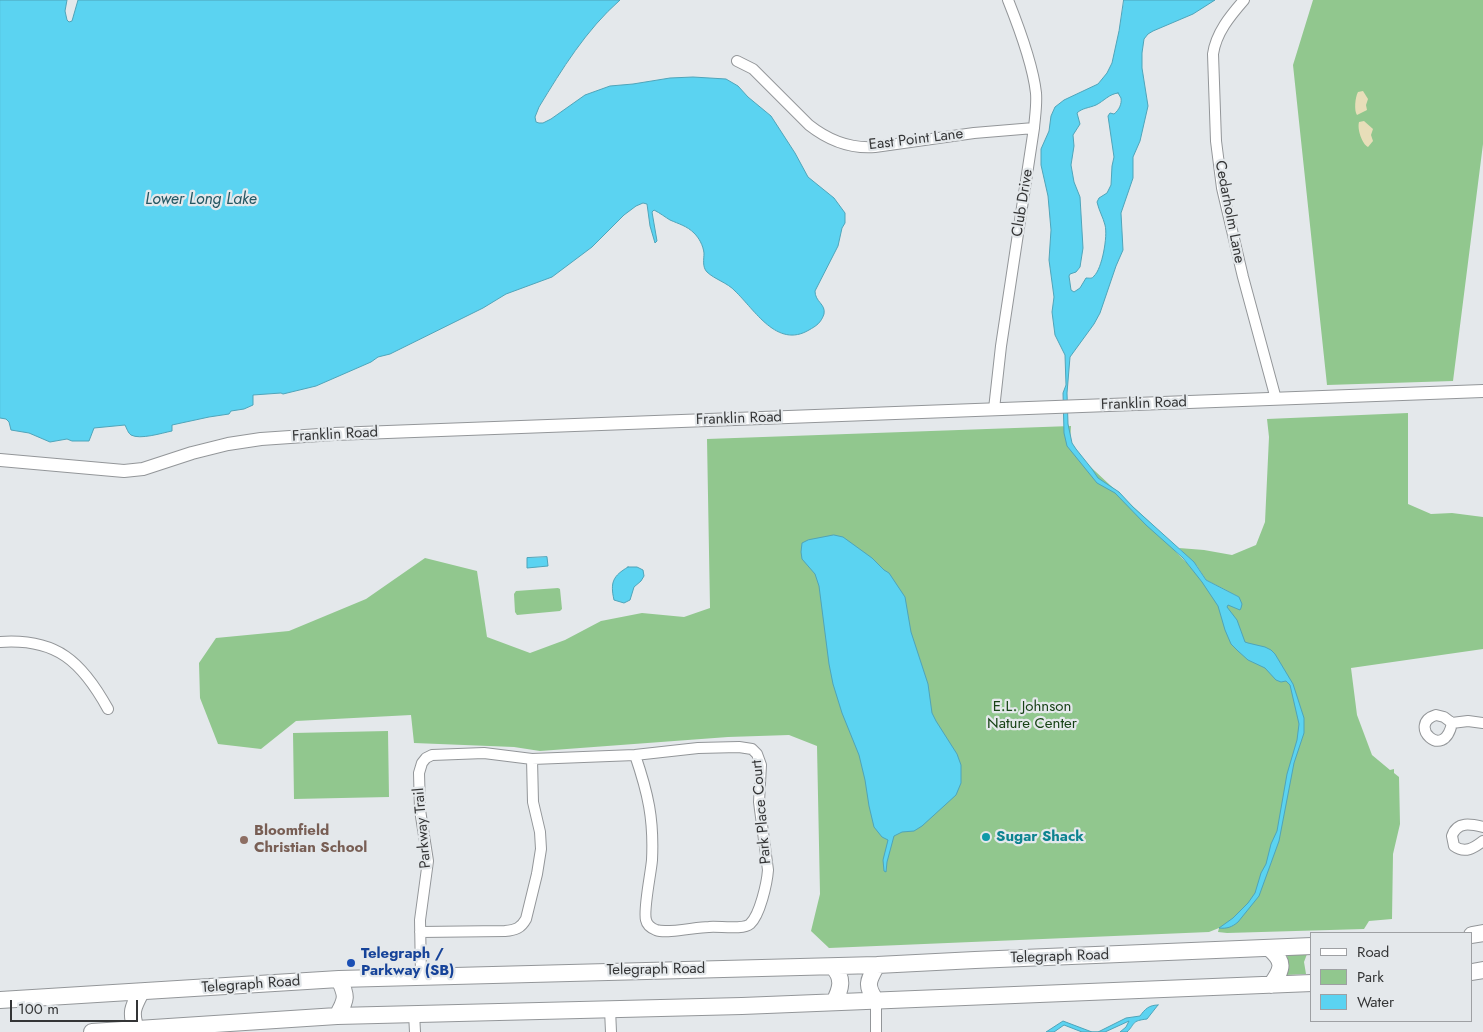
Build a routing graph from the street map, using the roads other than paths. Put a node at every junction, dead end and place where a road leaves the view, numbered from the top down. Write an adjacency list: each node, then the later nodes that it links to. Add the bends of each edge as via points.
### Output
1 (1008, 0): 4 (street, Club Drive, via 1033,78 1036,101)
2 (1244, 0): 6 (street, Cedarholm Lane, via 1220,32 1212,54 1216,142 1222,188 1242,277)
3 (737, 62): 4 (street, East Point Lane, via 753,69 816,131 851,146 869,148)
4 (1034, 128): 7 (street, Club Drive)
5 (1483, 391): 6 (street, Franklin Road)
6 (1276, 399): 7 (street, Franklin Road)
7 (994, 409): 8 (street, Franklin Road, via 261,439 228,444 143,469 124,471)
8 (0, 460)
9 (0, 642): 10 (street, via 46,646 64,655 88,677)
10 (108, 709)
11 (1452, 723): 12 (street, via 1468,720)
12 (1483, 723)
13 (635, 755): 13 (street, Park Place Court, via 649,800 652,824 652,862 645,912 650,927 662,932 750,924 768,878 759,802 761,765 757,754 752,749 739,747); 14 (street, Park Place Court)
14 (532, 759): 17 (street, via 532,802 541,849 526,919 514,930); 17 (street, Parkway Trail, via 484,753 432,755 422,763 419,773 420,810 428,861)
15 (1483, 827): 16 (street, via 1462,825 1456,827 1452,836 1454,846 1462,850 1471,849)
16 (1483, 841)
17 (420, 932): 22 (street, Parkway Trail)
18 (1310, 946): 19 (highway, Telegraph Road)
19 (1269, 948): 20 (highway, Telegraph Road); 25 (highway, via 1278,956 1281,966)
20 (877, 965): 21 (highway, Telegraph Road); 28 (highway, via 868,982 869,992)
21 (833, 966): 22 (highway, Telegraph Road); 29 (highway, via 841,980)
22 (421, 976): 23 (highway, Telegraph Road)
23 (339, 979): 26 (highway, Telegraph Road); 32 (highway, via 346,996)
24 (1310, 983): 25 (highway)
25 (1271, 984): 28 (highway)
26 (141, 992): 27 (highway, Telegraph Road); 33 (highway, via 132,1012)
27 (0, 1000)
28 (876, 1001): 29 (highway); 37 (street)
29 (834, 1002): 30 (highway)
30 (610, 1009): 31 (highway); 36 (street)
31 (414, 1013): 32 (highway); 35 (street)
32 (337, 1016): 33 (highway)
33 (137, 1030): 34 (highway)
34 (92, 1032)
35 (415, 1032)
36 (611, 1032)
37 (876, 1032)

